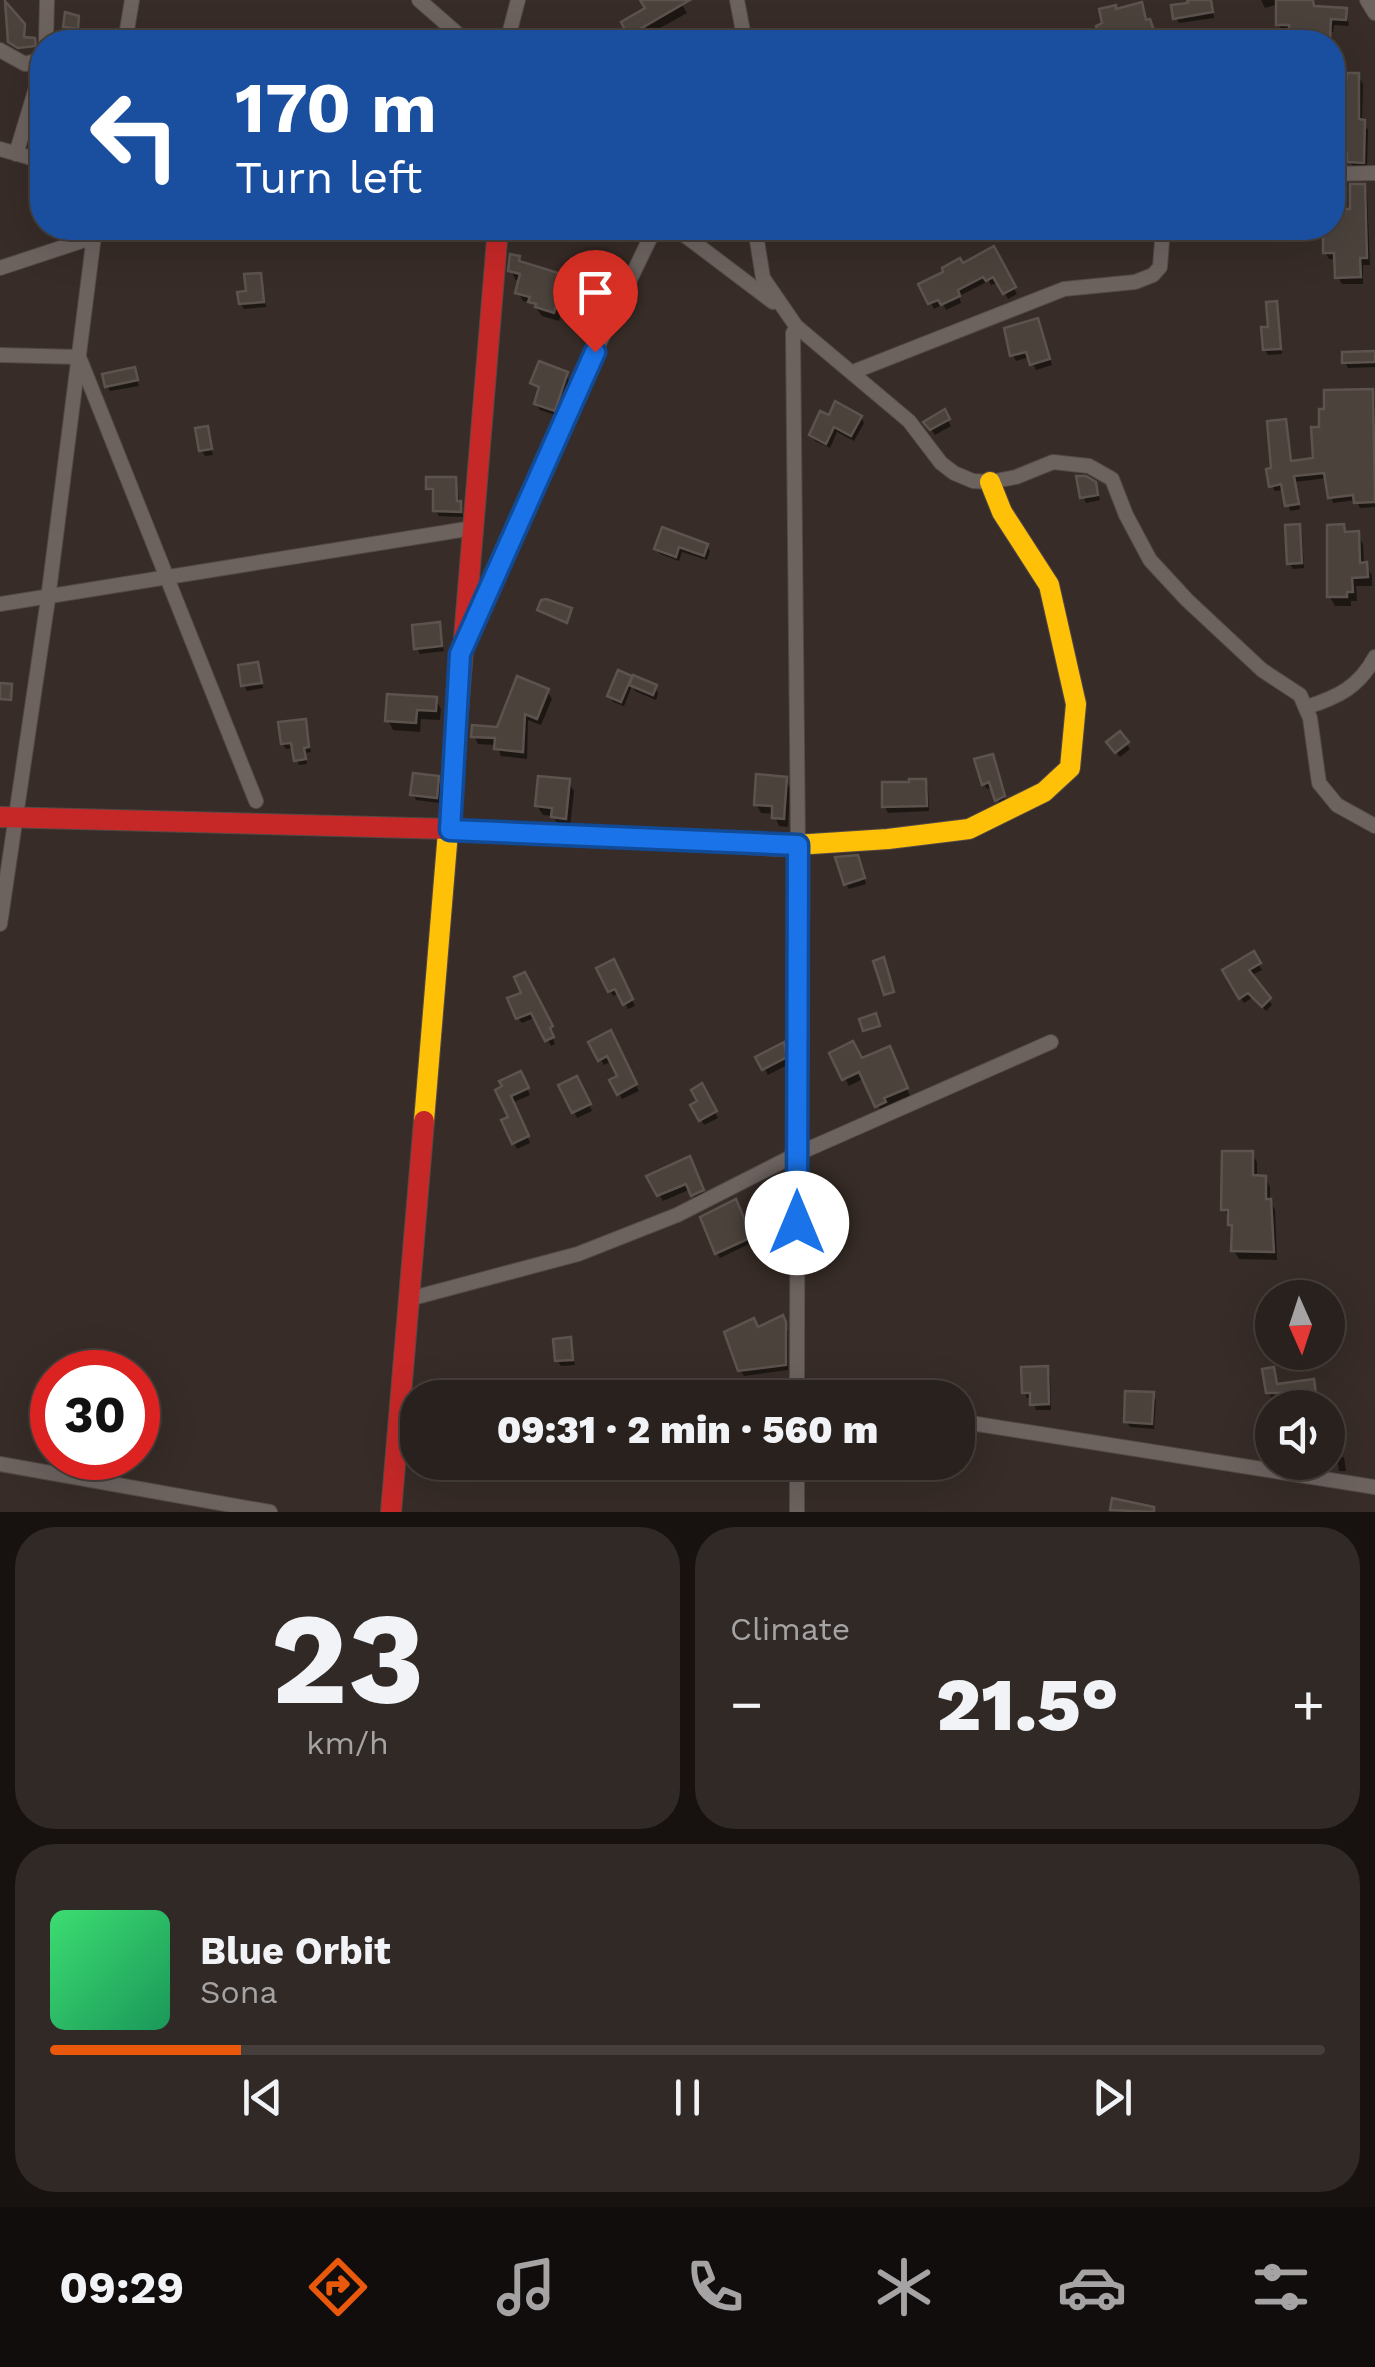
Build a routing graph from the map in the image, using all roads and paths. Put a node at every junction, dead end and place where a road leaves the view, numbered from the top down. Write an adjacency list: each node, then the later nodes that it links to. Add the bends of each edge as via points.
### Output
1 (47, 0): 8 (street)
2 (132, 0): 9 (street)
3 (419, 0): 10 (street)
4 (518, 0): 11 (street)
5 (737, 0): 12 (street)
6 (1367, 0): 7 (street)
7 (1375, 13)
8 (46, 30)
9 (127, 30)
10 (453, 30)
11 (510, 30)
12 (743, 30)
13 (0, 50): 14 (street)
14 (30, 62)
15 (30, 108): 17 (street)
16 (0, 149): 17 (street)
17 (16, 154): 18 (street)
18 (30, 158)
19 (1375, 173): 20 (street)
20 (1345, 174)
21 (74, 240): 28 (street)
22 (94, 240): 32 (street)
23 (497, 240): 35 (street)
24 (649, 240): 39 (street)
25 (691, 240): 29 (street)
26 (756, 240): 29 (street, via 764,278)
27 (1161, 240): 33 (street, via 1160,267 1135,282 1064,289)
28 (0, 268)
29 (781, 308): 33 (street)
30 (793, 333): 46 (street)
31 (0, 355): 32 (street)
32 (78, 357): 36 (street); 37 (street)
33 (853, 372): 34 (street, via 909,421 941,463)
34 (990, 482): 41 (street, via 1054,462 1089,466 1112,479 1150,560); 46 (street, via 1049,585 1076,704 1070,768 1044,792 970,828)
35 (473, 528): 36 (street); 39 (street)
36 (166, 580): 37 (street); 42 (street)
37 (48, 599): 38 (street); 43 (street)
38 (0, 604)
39 (460, 654): 45 (street)
40 (1375, 657): 41 (street, via 1349,691)
41 (1307, 707): 44 (street, via 1319,783 1337,805)
42 (256, 801)
43 (8, 817): 45 (street); 47 (street)
44 (1375, 826)
45 (450, 830): 46 (street); 50 (street)
46 (798, 845): 49 (street)
47 (0, 924)
48 (1051, 1042): 49 (street)
49 (798, 1154): 50 (street, via 677,1215 578,1254); 51 (street)
50 (409, 1299): 57 (street)
51 (801, 1380)
52 (975, 1424): 55 (street)
53 (0, 1464): 56 (street)
54 (797, 1480): 58 (street)
55 (1375, 1487)
56 (270, 1512)
57 (390, 1512)
58 (797, 1512)

